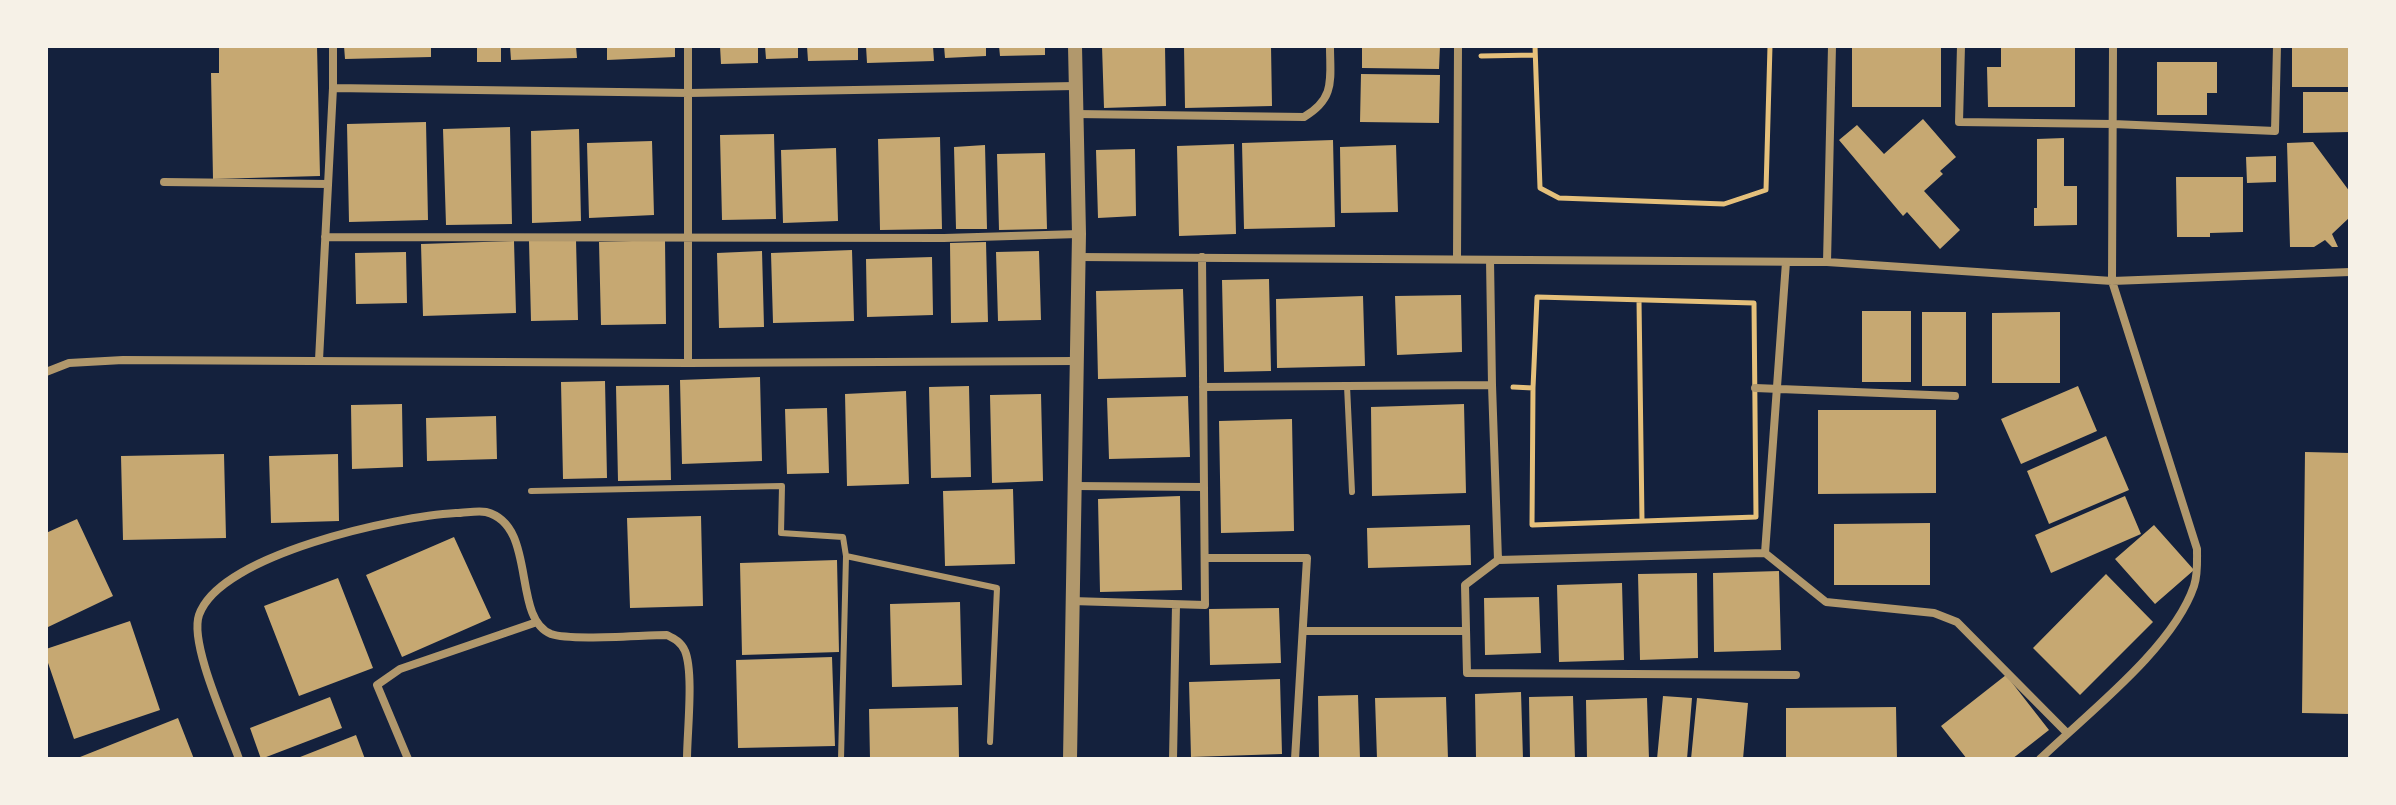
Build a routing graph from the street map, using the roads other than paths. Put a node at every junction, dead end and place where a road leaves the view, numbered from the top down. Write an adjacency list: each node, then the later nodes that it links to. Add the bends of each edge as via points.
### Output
1 (333, 46): 11 (street)
2 (688, 46): 12 (street)
3 (1075, 46): 10 (street)
4 (1330, 46): 13 (street, via 1329,92 1320,107 1304,117)
5 (1458, 46): 22 (street)
6 (1832, 46): 25 (street)
7 (1961, 46): 14 (street, via 1959,122)
8 (2113, 46): 14 (street)
9 (2277, 46): 14 (street, via 2275,131)
10 (1075, 86): 12 (street); 13 (street)
11 (333, 88): 12 (street); 16 (street)
12 (689, 93): 18 (street)
13 (1075, 114): 17 (street)
14 (2113, 124): 27 (street)
15 (164, 182): 16 (street)
16 (328, 184): 19 (street)
17 (1079, 234): 18 (street); 20 (street)
18 (687, 235): 19 (street); 30 (street)
19 (325, 237): 28 (street)
20 (1078, 257): 21 (street); 29 (street)
21 (1202, 257): 22 (street); 34 (street)
22 (1457, 259): 23 (street)
23 (1490, 260): 24 (street); 32 (street)
24 (1786, 262): 25 (street); 36 (street)
25 (1827, 262): 27 (street)
26 (2350, 272): 27 (street)
27 (2112, 281): 52 (street, via 2197,549 2197,570 2163,642)
28 (319, 360): 30 (street); 31 (street, via 123,360 69,363)
29 (1075, 361): 30 (street); 38 (street)
30 (688, 363)
31 (46, 372)
32 (1492, 385): 33 (street); 45 (street)
33 (1347, 386): 34 (street); 41 (lane)
34 (1203, 387): 39 (street)
35 (1755, 388): 36 (street)
36 (1777, 389): 37 (street); 42 (street)
37 (1955, 396)
38 (1074, 486): 39 (street); 46 (street)
39 (1204, 487): 44 (street)
40 (531, 491): 43 (lane, via 782,486 781,533 843,537)
41 (1352, 492)
42 (1765, 553): 45 (street); 52 (street, via 1826,602 1934,613 1957,622)
43 (846, 556): 53 (lane, via 997,588); 57 (lane)
44 (1205, 558): 47 (street, via 1205,605); 49 (street, via 1307,558)
45 (1498, 560): 50 (street, via 1465,585)
46 (1072, 601): 47 (street); 58 (street)
47 (1176, 605): 59 (street)
48 (537, 622): 54 (street, via 517,544 505,522 486,512 429,514 364,526 241,573 213,593 199,615 198,644); 55 (street, via 400,669 377,685); 56 (street, via 550,634 571,637 667,635 678,640 688,667)
49 (1303, 631): 50 (street); 60 (street)
50 (1466, 631): 51 (street, via 1467,673)
51 (1796, 675)
52 (2067, 733): 61 (street)
53 (990, 742)
54 (239, 759)
55 (408, 759)
56 (687, 759)
57 (841, 759)
58 (1070, 759)
59 (1173, 759)
60 (1295, 759)
61 (2040, 759)

